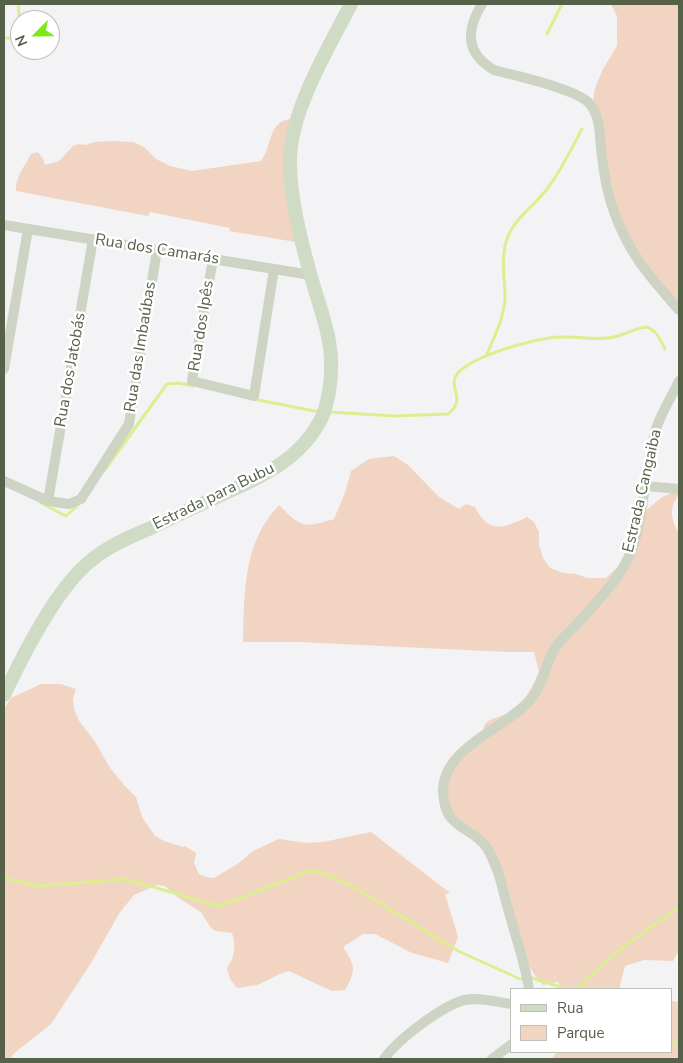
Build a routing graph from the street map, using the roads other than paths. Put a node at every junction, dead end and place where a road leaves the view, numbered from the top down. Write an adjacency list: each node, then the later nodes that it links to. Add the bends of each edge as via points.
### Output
1 (351, 4): 9 (street, Estrada para Bubu, via 301,107 292,136 290,176)
2 (482, 4): 10 (street, via 471,27 471,43 483,63 494,70 577,95 592,108 599,125 612,209 644,270)
3 (4, 225): 4 (street, Rua dos Camarás)
4 (28, 229): 5 (street, Rua dos Camarás); 11 (street)
5 (93, 239): 6 (street, Rua dos Camarás); 16 (street, Rua dos Jatobás)
6 (157, 250): 7 (street, Rua dos Camarás); 16 (street, Rua das Imbaúbas, via 129,424 81,499 69,504)
7 (213, 259): 8 (street, Rua dos Camarás); 8 (street, Rua dos Ipês, via 192,381 254,396)
8 (274, 269): 9 (street, Rua dos Camarás)
9 (311, 275): 17 (street, Estrada para Bubu, via 325,320 332,360 321,420 306,442 283,463 250,482 114,544 87,563 56,601)
10 (679, 310)
11 (4, 369)
12 (679, 381): 14 (street, Estrada Cangaiba, via 656,427)
13 (4, 481): 16 (street, Rua das Imbaúbas)
14 (645, 486): 15 (street); 18 (street, Estrada Cangaiba, via 635,540 618,576 557,646 532,699 467,748 455,760 445,779 444,798 450,814 461,828 481,841 492,857)
15 (679, 489)
16 (48, 500)
17 (4, 694)
18 (529, 988)
19 (510, 1004): 21 (street, via 467,1000 453,1005 398,1042)
20 (510, 1046): 22 (street)
21 (384, 1059)
22 (492, 1059)

